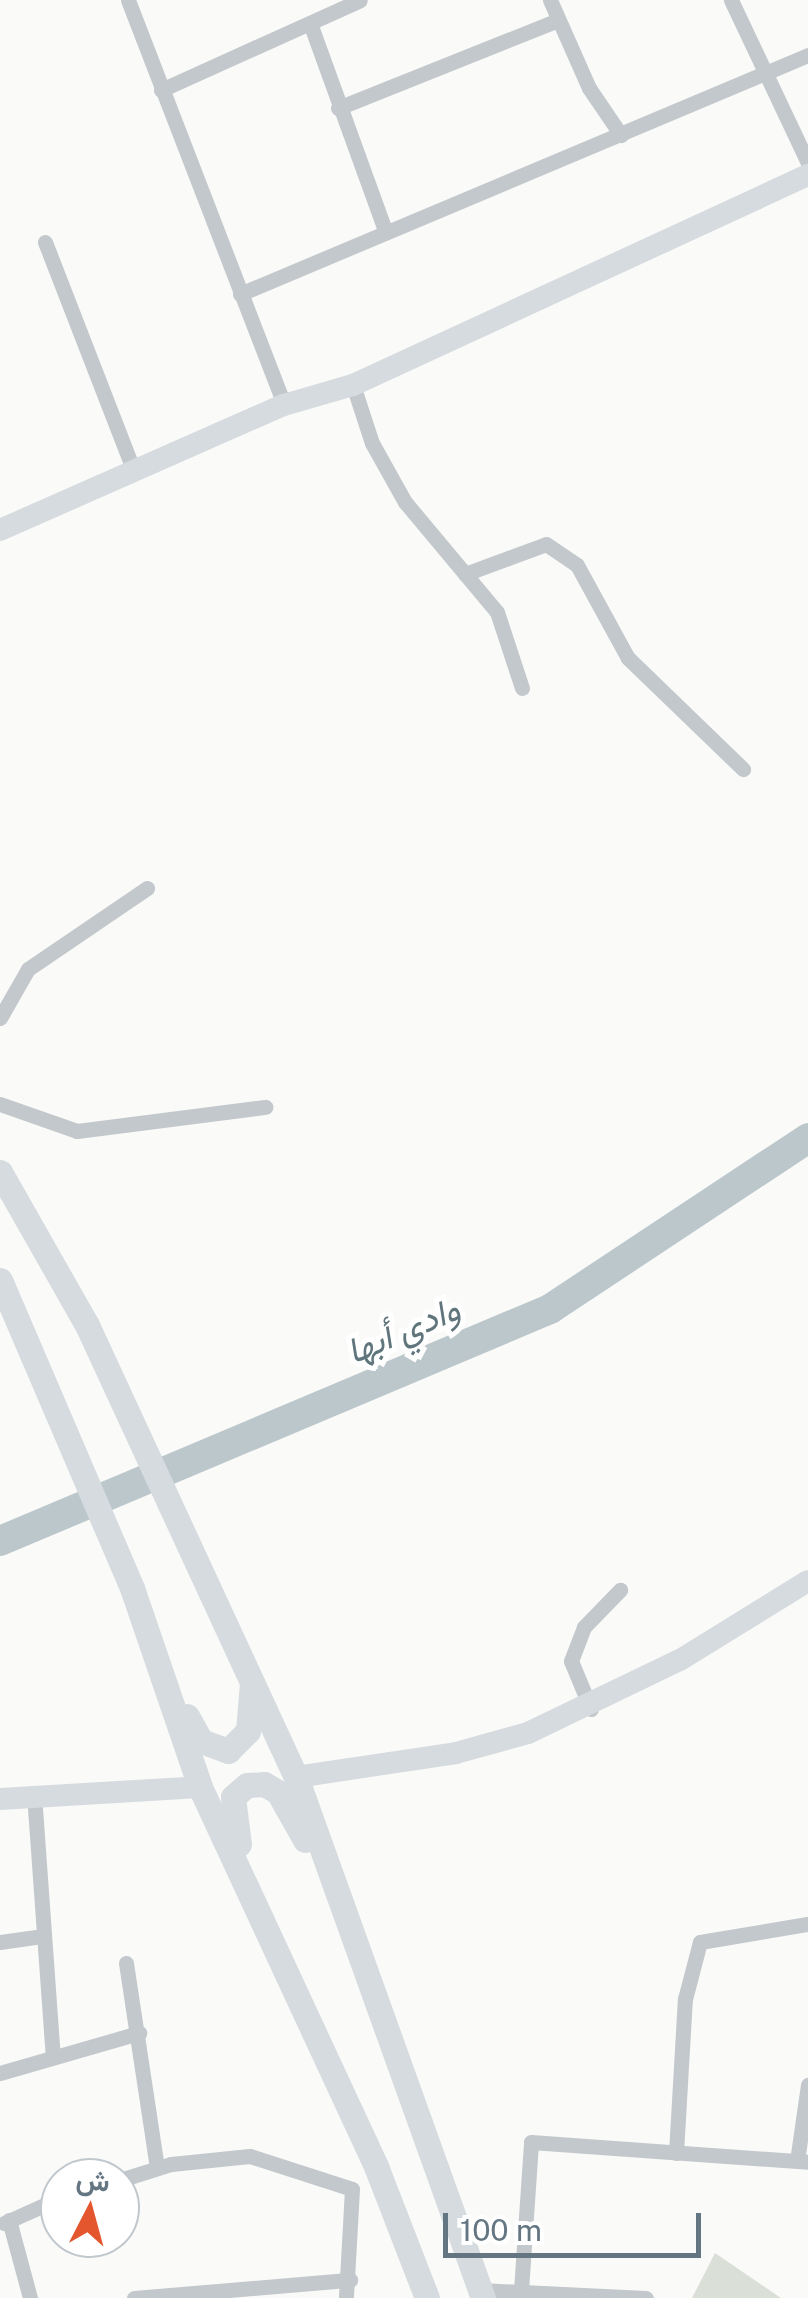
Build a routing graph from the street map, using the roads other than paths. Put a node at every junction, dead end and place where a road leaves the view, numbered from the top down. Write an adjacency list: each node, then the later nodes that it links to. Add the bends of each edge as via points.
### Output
1 (128, 0): 9 (street)
2 (360, 0): 6 (street)
3 (550, 0): 5 (street)
4 (731, 0): 8 (street)
5 (558, 20): 10 (street); 11 (street)
6 (310, 23): 9 (street); 10 (street)
7 (808, 55): 8 (street)
8 (769, 72): 11 (street); 12 (street)
9 (161, 90): 16 (street)
10 (338, 108): 14 (street)
11 (620, 135): 14 (street)
12 (808, 163)
13 (808, 174): 17 (street)
14 (385, 230): 16 (street)
15 (45, 242): 19 (street)
16 (240, 294): 18 (street)
17 (353, 385): 18 (street); 21 (street, via 372,443 405,502)
18 (284, 405): 19 (street)
19 (134, 472): 20 (street)
20 (0, 530)
21 (465, 574): 22 (street, via 497,612); 23 (street, via 546,544 577,565 628,658)
22 (522, 688)
23 (743, 769)
24 (147, 888): 25 (street, via 28,969)
25 (0, 1018)
26 (0, 1104): 27 (street, via 77,1131)
27 (265, 1106)
28 (0, 1172): 33 (main road, via 86,1325)
29 (0, 1280): 32 (main road)
30 (808, 1581): 34 (street)
31 (620, 1590): 34 (street, via 584,1627 571,1661)
32 (154, 1654): 33 (main road, via 201,1741 212,1748 240,1744); 36 (main road)
33 (252, 1680): 35 (main road)
34 (591, 1708): 35 (street, via 456,1752)
35 (296, 1777): 40 (main road)
36 (200, 1786): 37 (street); 39 (main road)
37 (34, 1794): 38 (street); 42 (street)
38 (0, 1799)
39 (254, 1902): 40 (main road, via 231,1813 233,1797 247,1785 264,1784 278,1792); 63 (main road)
40 (344, 1904): 57 (main road)
41 (808, 1924): 49 (street, via 700,1942 685,1999)
42 (42, 1936): 43 (street); 46 (street)
43 (0, 1942)
44 (126, 1963): 45 (street)
45 (139, 2033): 46 (street); 51 (street)
46 (53, 2058): 47 (street)
47 (0, 2073)
48 (808, 2085): 50 (street)
49 (676, 2153): 50 (street); 56 (street, via 531,2142)
50 (803, 2162)
51 (157, 2168): 52 (street); 55 (street, via 250,2156 352,2190)
52 (140, 2174)
53 (40, 2207): 54 (street)
54 (5, 2223): 60 (street)
55 (350, 2280): 59 (street); 62 (street)
56 (521, 2290): 57 (street); 58 (street)
57 (482, 2294)
58 (542, 2294): 64 (street)
59 (177, 2296): 61 (street)
60 (30, 2298)
61 (134, 2298)
62 (346, 2298)
63 (427, 2298)
64 (646, 2298)

